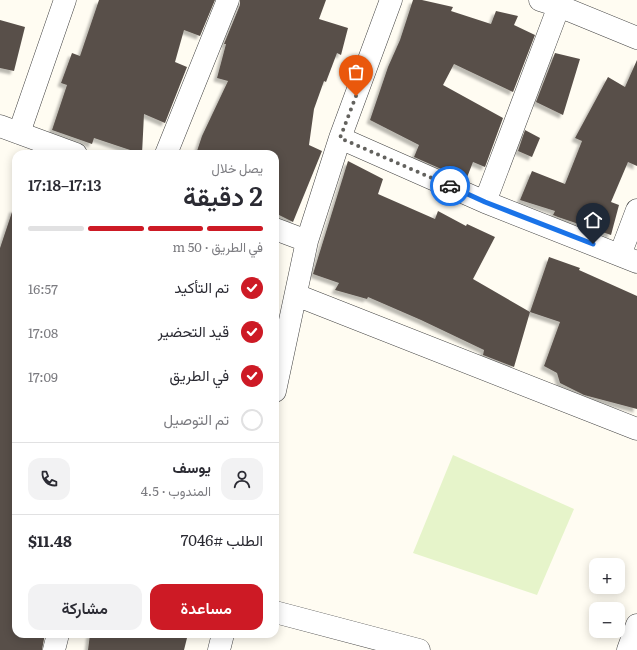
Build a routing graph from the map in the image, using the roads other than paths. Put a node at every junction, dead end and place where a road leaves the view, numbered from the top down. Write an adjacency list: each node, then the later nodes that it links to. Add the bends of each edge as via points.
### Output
1 (65, 0): 6 (street)
2 (228, 0): 9 (street)
3 (391, 0): 7 (street)
4 (549, 3): 5 (street); 10 (street)
5 (637, 38)
6 (6, 132): 8 (street)
7 (340, 138): 10 (street); 13 (street)
8 (63, 150)
9 (168, 150)
10 (485, 202): 14 (street)
11 (637, 210): 14 (street)
12 (279, 230): 13 (street)
13 (307, 241): 15 (street)
14 (628, 258)
15 (296, 294): 16 (street); 17 (street)
16 (279, 373)
17 (637, 429)
18 (279, 613): 24 (street)
19 (637, 625): 25 (street)
20 (57, 638): 22 (street)
21 (222, 638): 23 (street)
22 (54, 650)
23 (219, 650)
24 (419, 650)
25 (628, 650)

